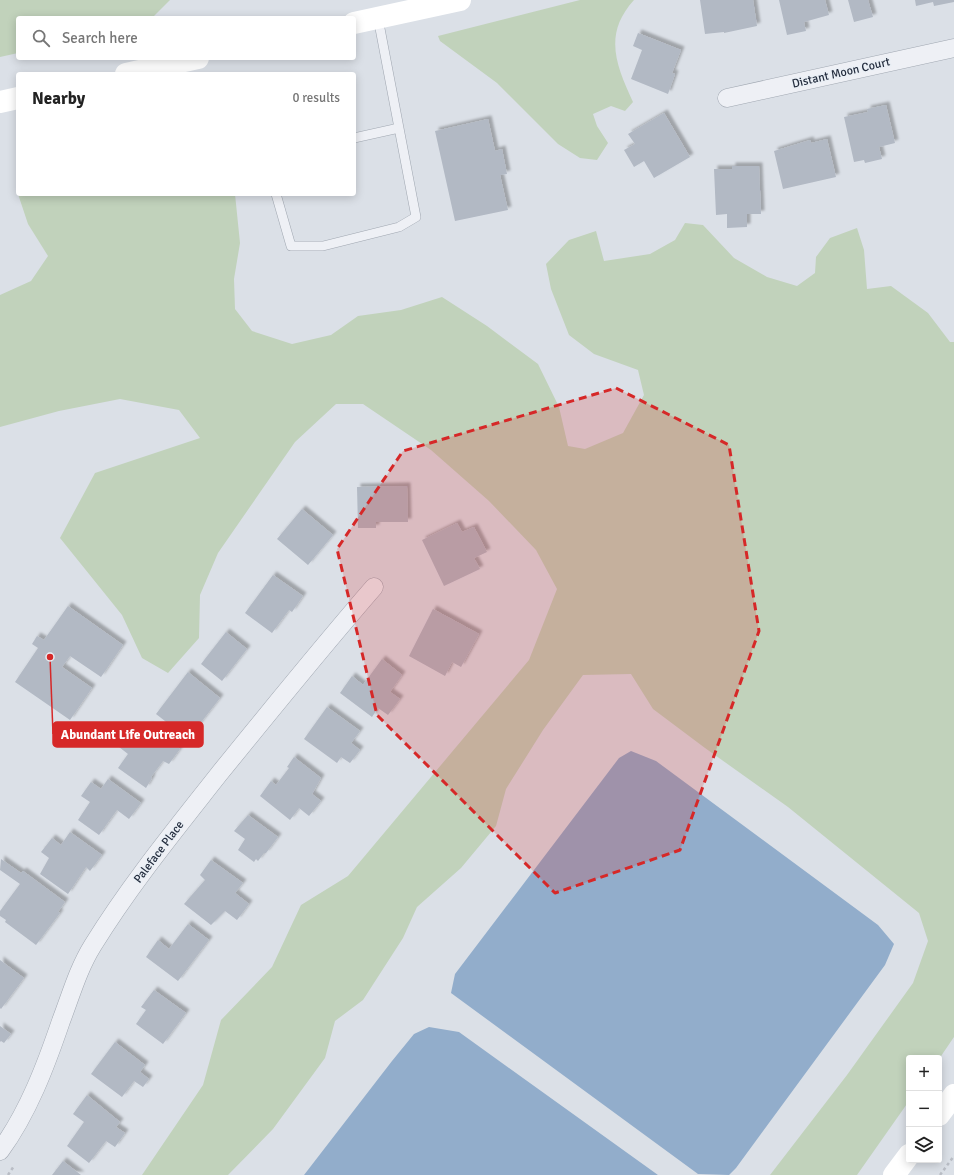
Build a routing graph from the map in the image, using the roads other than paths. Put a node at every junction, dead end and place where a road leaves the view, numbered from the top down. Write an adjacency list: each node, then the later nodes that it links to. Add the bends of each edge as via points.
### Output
1 (460, 0): 2 (main road)
2 (378, 18): 3 (main road); 10 (lane)
3 (356, 24)
4 (954, 48): 8 (street, Distant Moon Court)
5 (189, 60): 6 (main road)
6 (135, 72)
7 (16, 98): 9 (main road)
8 (727, 98)
9 (0, 102)
10 (399, 128): 11 (lane); 12 (lane, via 416,217 399,227 323,246 291,246)
11 (356, 138)
12 (277, 196)
13 (374, 587): 16 (street, Paleface Place, via 286,691 165,843 92,946 77,974 35,1088 10,1138)
14 (954, 1095): 15 (main road)
15 (942, 1111)
16 (0, 1151)
17 (906, 1159): 18 (main road)
18 (894, 1175)

